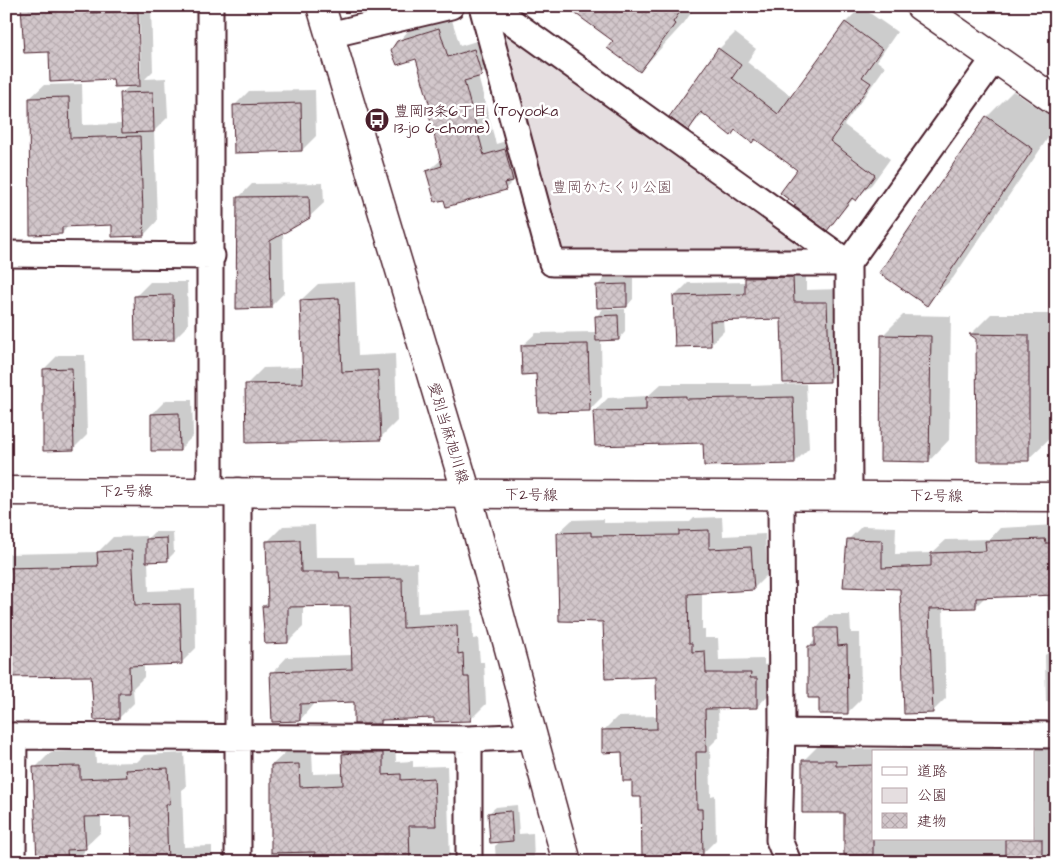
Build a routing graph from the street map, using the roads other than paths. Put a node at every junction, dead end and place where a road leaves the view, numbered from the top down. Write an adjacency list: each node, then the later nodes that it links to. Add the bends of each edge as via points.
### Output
1 (210, 6): 11 (street)
2 (321, 6): 7 (street, 愛別当麻旭川線)
3 (451, 6): 7 (street)
4 (482, 6): 12 (street, via 552,263)
5 (490, 6): 12 (street)
6 (920, 6): 8 (street)
7 (329, 35): 16 (street, 愛別当麻旭川線)
8 (994, 58): 9 (street); 12 (street)
9 (1056, 101)
10 (6, 254): 11 (street)
11 (212, 256): 14 (street)
12 (848, 263): 17 (street)
13 (6, 491): 14 (street, 下2号線)
14 (210, 491): 15 (street, 下2号線)
15 (238, 491): 16 (street, 下2号線); 24 (street)
16 (467, 494): 18 (street, 下2号線); 23 (street, 愛別当麻旭川線)
17 (849, 495): 18 (street, 下2号線); 19 (street, 下2号線)
18 (781, 496): 20 (street)
19 (1056, 498)
20 (782, 732): 21 (street); 30 (street, via 779,840)
21 (1056, 735)
22 (10, 736): 24 (street); 26 (street)
23 (532, 736): 25 (street); 29 (street, 愛別当麻旭川線)
24 (238, 737): 25 (street); 27 (street)
25 (469, 739): 28 (street)
26 (13, 862)
27 (238, 862)
28 (468, 862)
29 (567, 862)
30 (788, 862)

